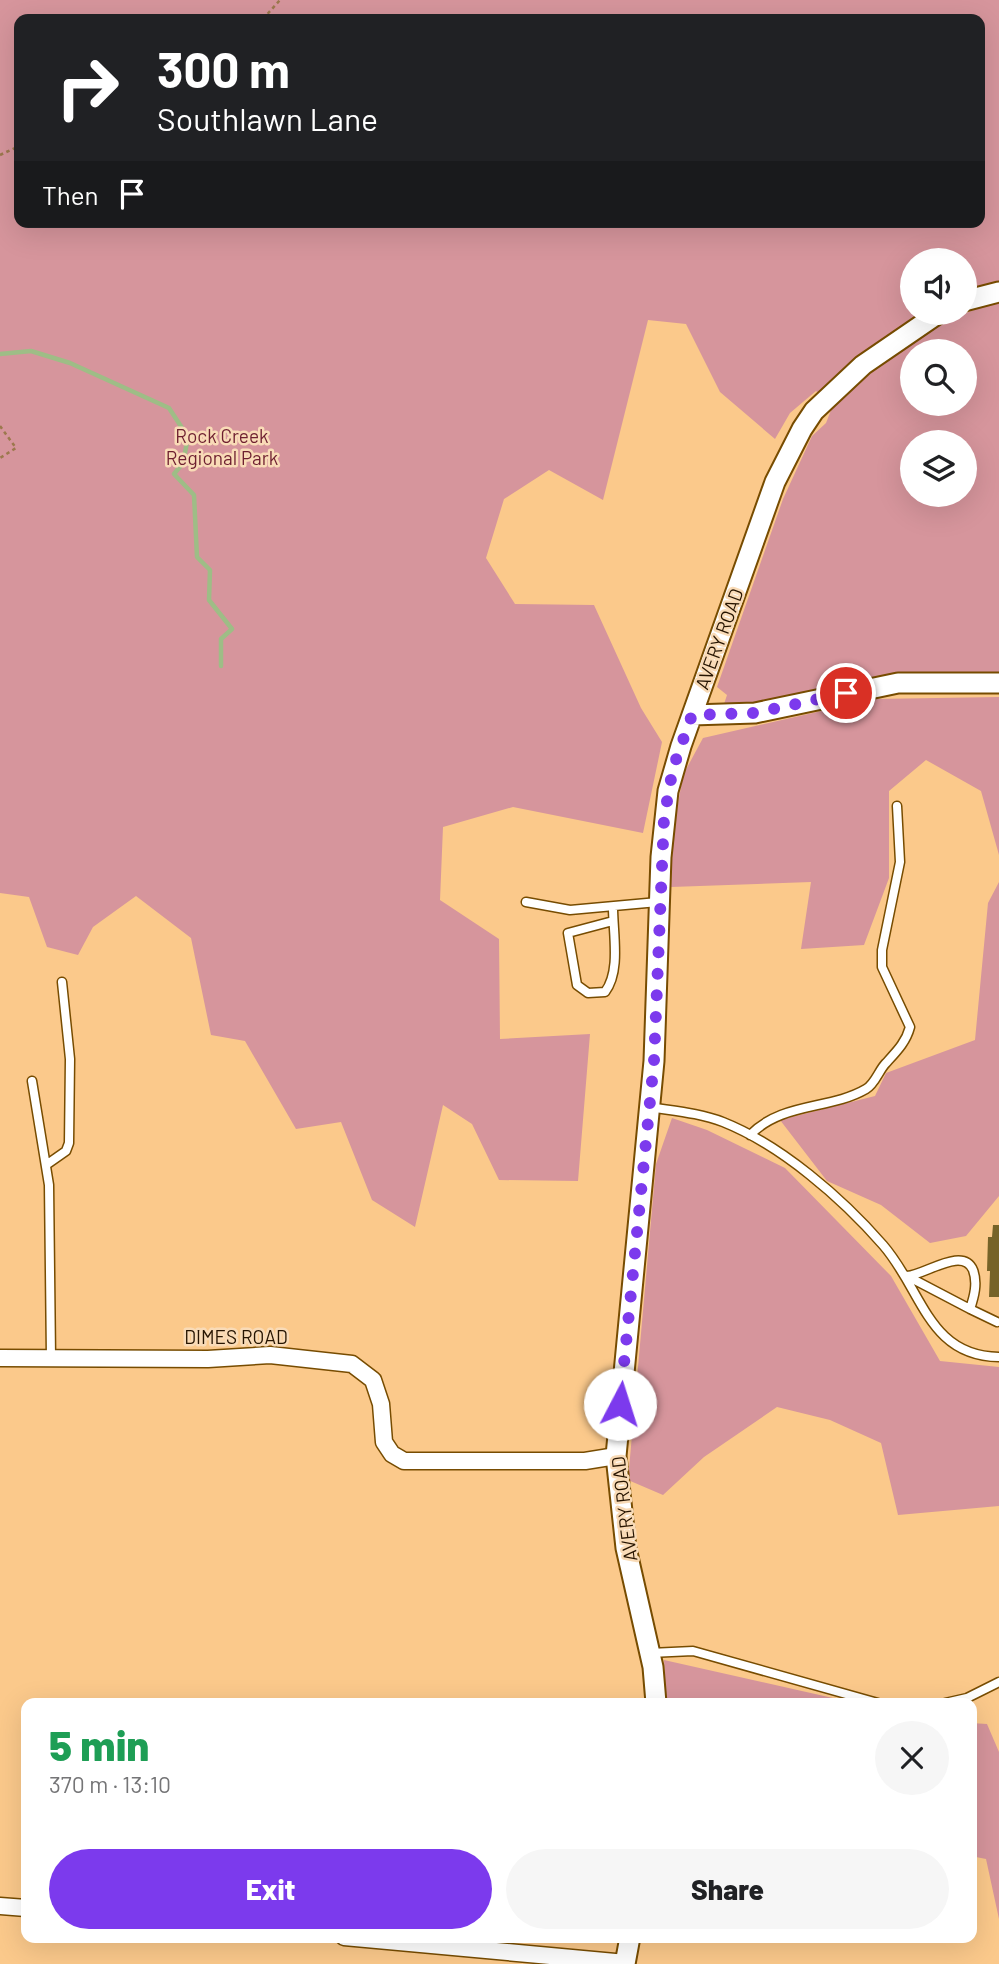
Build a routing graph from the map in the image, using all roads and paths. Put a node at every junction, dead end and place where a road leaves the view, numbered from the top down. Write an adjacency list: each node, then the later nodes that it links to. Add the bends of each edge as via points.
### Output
1 (280, 0): 2 (path)
2 (267, 14)
3 (999, 292): 4 (street)
4 (977, 298)
5 (921, 325): 9 (street, AVERY ROAD, via 863,365 814,411 802,429 775,482)
6 (0, 426): 7 (path, via 16,448)
7 (0, 458)
8 (999, 682): 9 (street, via 898,683 755,713)
9 (692, 715): 11 (street, AVERY ROAD, via 668,791)
10 (897, 806): 18 (lane, via 900,862 882,967 911,1027 907,1040 869,1087 803,1106 761,1123)
11 (661, 901): 13 (lane); 17 (street, AVERY ROAD)
12 (526, 902): 13 (lane, via 570,910)
13 (613, 907): 14 (lane)
14 (613, 921): 14 (lane, via 614,980 605,992 589,993 577,985 568,933)
15 (62, 982): 19 (lane, via 70,1059 69,1143 66,1151)
16 (32, 1081): 19 (lane)
17 (649, 1107): 18 (lane, via 721,1121); 26 (street, AVERY ROAD)
18 (750, 1135): 20 (lane, via 806,1172 882,1244)
19 (46, 1165): 25 (lane)
20 (907, 1276): 21 (lane); 21 (lane, via 958,1259 965,1261 974,1273); 23 (lane, via 943,1339 964,1351)
21 (970, 1309): 22 (lane)
22 (997, 1322)
23 (999, 1357)
24 (0, 1358): 25 (street, DIMES ROAD)
25 (51, 1358): 26 (street, DIMES ROAD, via 270,1355 352,1364 373,1380 381,1404 384,1442 404,1461 585,1461)
26 (616, 1456): 27 (street, AVERY ROAD, via 626,1548)
27 (650, 1653): 29 (street, AVERY ROAD); 30 (lane, via 693,1651)
28 (999, 1682): 31 (lane)
29 (655, 1698)
30 (864, 1698)
31 (967, 1698)
32 (0, 1906): 33 (street)
33 (21, 1908)
34 (409, 1943): 36 (street)
35 (629, 1943): 36 (street)
36 (625, 1963)

